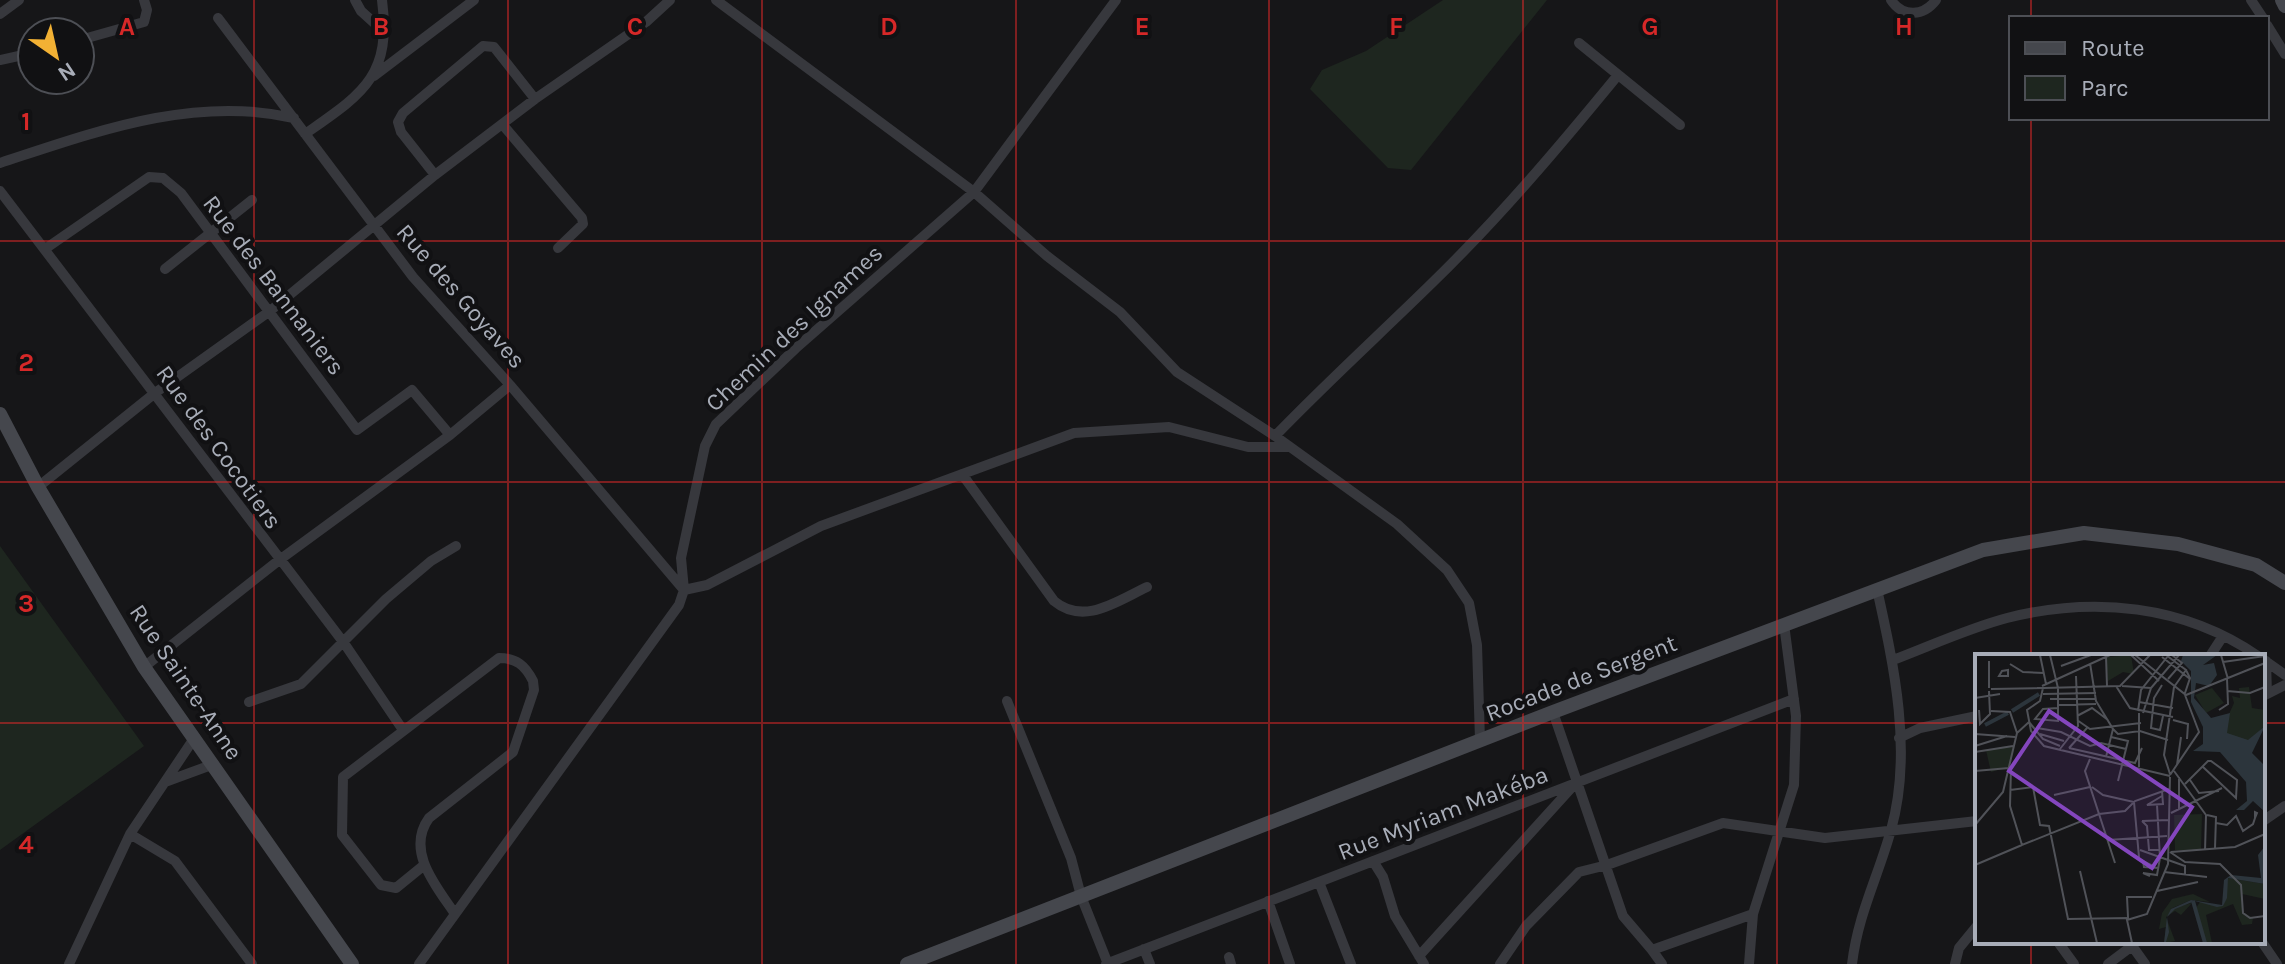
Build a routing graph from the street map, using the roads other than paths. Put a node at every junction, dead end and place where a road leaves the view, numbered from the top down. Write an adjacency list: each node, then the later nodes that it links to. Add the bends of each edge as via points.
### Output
1 (19, 0): 13 (street)
2 (144, 0): 17 (street, via 144,22)
3 (355, 0): 16 (street)
4 (382, 0): 16 (street)
5 (474, 0): 21 (street)
6 (670, 0): 22 (street)
7 (716, 0): 30 (street)
8 (1116, 0): 30 (street, Chemin des Ignames)
9 (1891, 0): 10 (street, via 1912,14 1929,10)
10 (1936, 0)
11 (2282, 0): 12 (main road)
12 (2285, 6)
13 (0, 14)
14 (218, 18): 23 (street, Rue des Goyaves)
15 (2269, 28): 19 (street)
16 (382, 30): 21 (street)
17 (96, 36)
18 (1579, 43): 20 (street)
19 (2285, 54)
20 (1618, 75): 25 (street); 42 (street, via 1495,217)
21 (374, 76): 26 (street, via 356,98)
22 (535, 99): 24 (street); 28 (street, via 494,47 483,46 458,64 398,122)
23 (294, 118): 26 (street, Rue des Goyaves); 27 (street, via 259,110 202,109)
24 (502, 124): 28 (street); 34 (street, via 582,218 581,227)
25 (1680, 125)
26 (305, 134): 32 (street, Rue des Goyaves)
27 (0, 163)
28 (435, 175): 32 (street)
29 (0, 191): 35 (street, Rue des Cocotiers)
30 (974, 192): 42 (street, via 1120,312 1177,372); 51 (street, Chemin des Ignames, via 716,424 705,446 681,558)
31 (252, 200): 33 (street)
32 (376, 227): 37 (street); 38 (street, Rue des Goyaves, via 413,277)
33 (210, 234): 35 (street, Rue des Bannaniers, via 171,183 156,176); 36 (street); 37 (street, Rue des Bannaniers)
34 (558, 248)
35 (45, 249): 39 (street, Rue des Cocotiers)
36 (165, 269)
37 (270, 311): 39 (street); 41 (street, Rue des Bannaniers, via 357,430 412,390)
38 (510, 385): 41 (street); 51 (street, Rue des Goyaves)
39 (155, 393): 45 (street); 47 (street, Rue des Cocotiers)
40 (0, 414): 45 (main road, Rue Sainte-Anne)
41 (450, 435): 47 (street)
42 (1275, 436): 43 (street)
43 (1289, 447): 44 (street, via 1248,447 1169,427 1101,429 1074,433); 71 (street, via 1397,524 1447,570 1469,603 1477,645)
44 (962, 474): 49 (street, via 1064,610 1099,610); 51 (street, via 821,526 707,585)
45 (38, 487): 59 (main road, Rue Sainte-Anne)
46 (456, 546): 54 (street, via 412,576)
47 (278, 561): 54 (street, Rue des Cocotiers); 59 (street)
48 (2285, 583): 50 (main road, Rocade de Sergent, via 2256,565 2178,544 2084,533 1983,550)
49 (1147, 587)
50 (1877, 589): 52 (main road, Rocade de Sergent); 57 (street)
51 (684, 590): 87 (street, via 679,605)
52 (1784, 624): 63 (street); 66 (main road, Rocade de Sergent)
53 (2223, 636): 55 (street); 56 (street); 57 (street, via 2138,607 2083,605 2007,618)
54 (344, 643): 65 (street, via 301,684); 68 (street, Rue des Cocotiers)
55 (2211, 654)
56 (2254, 654)
57 (1893, 660): 70 (street)
58 (2265, 661): 60 (street)
59 (144, 667): 69 (main road, Rue Sainte-Anne)
60 (2285, 675)
61 (2285, 685): 62 (street)
62 (2265, 695)
63 (1794, 699): 74 (street, Rue Myriam Makéba); 79 (street, via 1794,785)
64 (1007, 701): 85 (street, via 1071,858)
65 (249, 702)
66 (1553, 712): 71 (main road, Rocade de Sergent); 74 (street)
67 (1975, 716): 70 (street)
68 (403, 730): 83 (street, via 343,777 340,826 346,842 384,888 396,888); 83 (street, via 499,658 512,658 533,681 513,752 424,825)
69 (195, 737): 72 (main road, Rue Sainte-Anne); 73 (street)
70 (1899, 738): 78 (street, via 1901,772)
71 (1480, 740): 85 (main road, Rocade de Sergent)
72 (214, 764): 73 (street); 98 (main road, Rue Sainte-Anne)
73 (163, 783): 80 (street)
74 (1575, 783): 81 (street, Rue Myriam Makéba); 82 (street); 95 (street)
75 (2285, 806): 76 (street)
76 (2265, 820)
77 (1975, 821): 78 (street)
78 (1892, 828): 79 (street, via 1825,838); 108 (street, via 1857,925)
79 (1782, 833): 82 (street, via 1723,823); 88 (street)
80 (130, 834): 96 (street); 97 (street, via 175,861)
81 (1373, 861): 84 (street, Rue Myriam Makéba); 95 (street, via 1395,916)
82 (1607, 865): 94 (street, via 1623,916); 105 (street, via 1579,872 1526,926)
83 (423, 866): 87 (street)
84 (1319, 882): 86 (street, Rue Myriam Makéba); 104 (street)
85 (1081, 896): 100 (main road, Rocade de Sergent); 101 (street)
86 (1268, 901): 93 (street, Rue Myriam Makéba); 103 (street)
87 (455, 914): 99 (street)
88 (1753, 914): 94 (street); 107 (street)
89 (1975, 928): 109 (street, via 1959,948)
90 (2059, 944): 110 (street)
91 (2131, 944): 111 (street); 112 (street)
92 (2263, 944): 113 (street)
93 (1144, 949): 101 (street, Rue Myriam Makéba); 102 (street)
94 (1652, 950): 106 (street)
95 (1422, 960)
96 (69, 964)
97 (252, 964)
98 (352, 964)
99 (419, 964)
100 (907, 964)
101 (1107, 964)
102 (1150, 964)
103 (1290, 964)
104 (1351, 964)
105 (1500, 964)
106 (1662, 964)
107 (1749, 964)
108 (1852, 964)
109 (1955, 964)
110 (2074, 964)
111 (2108, 964)
112 (2145, 964)
113 (2277, 964)

